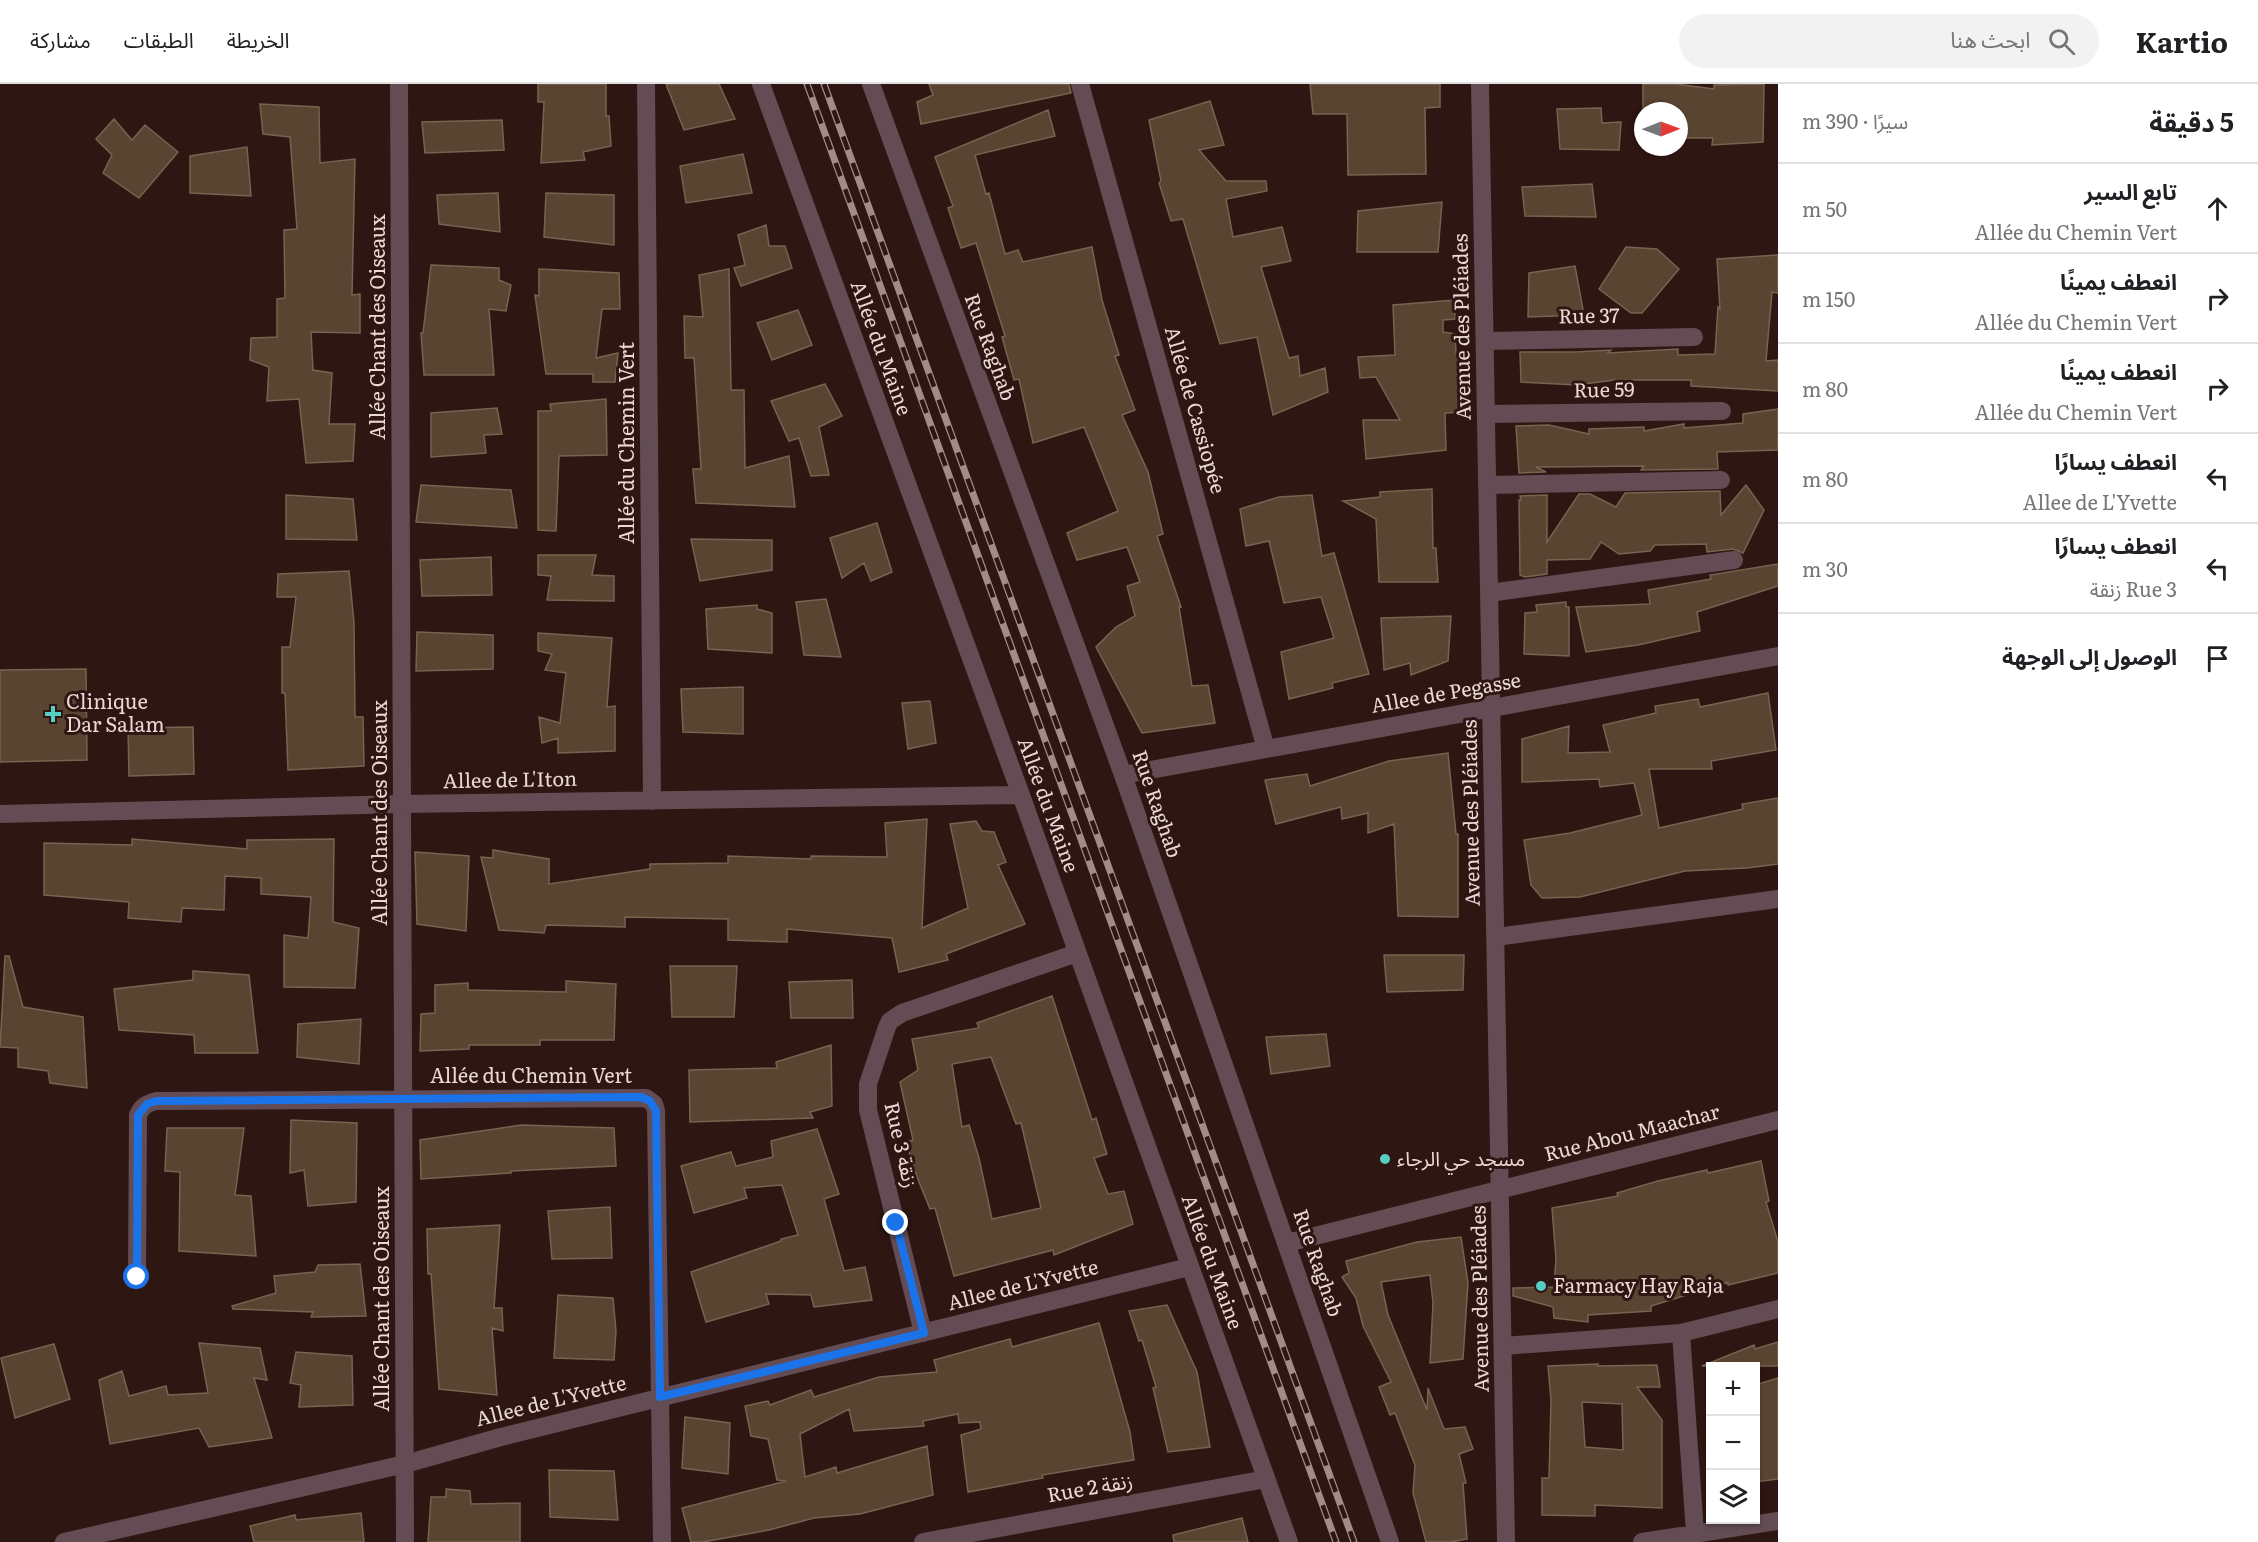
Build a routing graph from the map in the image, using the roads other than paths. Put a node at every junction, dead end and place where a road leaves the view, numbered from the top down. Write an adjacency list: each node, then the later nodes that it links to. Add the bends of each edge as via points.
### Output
1 (399, 84): 21 (street, Allée Chant des Oiseaux)
2 (646, 84): 20 (street, Allée du Chemin Vert)
3 (761, 84): 19 (street, Allée du Maine)
4 (871, 84): 18 (street, Rue Raghab)
5 (1080, 84): 17 (street, Allée de Cassiopée)
6 (1480, 84): 8 (street, Avenue des Pléiades)
7 (1694, 337): 8 (street, Rue 37)
8 (1485, 341): 10 (street, Avenue des Pléiades)
9 (1722, 411): 10 (street, Rue 59)
10 (1486, 414): 12 (street, Avenue des Pléiades)
11 (1721, 480): 12 (street)
12 (1488, 485): 14 (street, Avenue des Pléiades)
13 (1734, 560): 14 (street)
14 (1490, 593): 16 (street, Avenue des Pléiades)
15 (1778, 656): 16 (street, Allee de Pegasse)
16 (1491, 707): 17 (street, Allee de Pegasse); 24 (street, Avenue des Pléiades)
17 (1266, 749): 18 (street, Allee de Pegasse)
18 (1123, 775): 29 (street, Rue Raghab)
19 (1020, 795): 20 (street, Allee de L'Iton); 25 (street, Allée du Maine)
20 (652, 801): 21 (street, Allee de L'Iton)
21 (402, 804): 22 (street, Allee de L'Iton); 26 (street, Allée Chant des Oiseaux)
22 (0, 814)
23 (1778, 900): 24 (street)
24 (1496, 937): 28 (street, Avenue des Pléiades)
25 (1077, 953): 30 (street, Allée du Maine); 33 (street, Rue 3 زنقة, via 902,1013 887,1027 868,1084 868,1110)
26 (403, 1099): 31 (street, Allée du Chemin Vert, via 147,1104 138,1115); 36 (street, Allée du Chemin Vert, via 641,1097 654,1104); 37 (street, Allée Chant des Oiseaux)
27 (1778, 1120): 28 (street, Rue Abou Maachar)
28 (1500, 1188): 29 (street, Rue Abou Maachar); 35 (street, Avenue des Pléiades)
29 (1287, 1243): 46 (street, Rue Raghab)
30 (1189, 1268): 33 (street, Allee de L'Yvette); 38 (street, Allée du Maine)
31 (137, 1277)
32 (1778, 1309): 34 (street)
33 (924, 1333): 36 (street, Allee de L'Yvette)
34 (1681, 1333): 35 (street); 40 (street)
35 (1503, 1346): 47 (street, Avenue des Pléiades)
36 (660, 1397): 37 (street, Allee de L'Yvette); 43 (street, Allée du Chemin Vert)
37 (405, 1464): 41 (street, Allee de L'Yvette); 42 (street, Allée Chant des Oiseaux)
38 (1266, 1479): 44 (street, Rue 2 زنقة); 45 (street, Allée du Maine)
39 (1778, 1521): 40 (street)
40 (1695, 1533): 48 (street)
41 (64, 1542)
42 (405, 1542)
43 (662, 1542)
44 (923, 1542)
45 (1289, 1542)
46 (1390, 1542)
47 (1506, 1542)
48 (1642, 1542)

